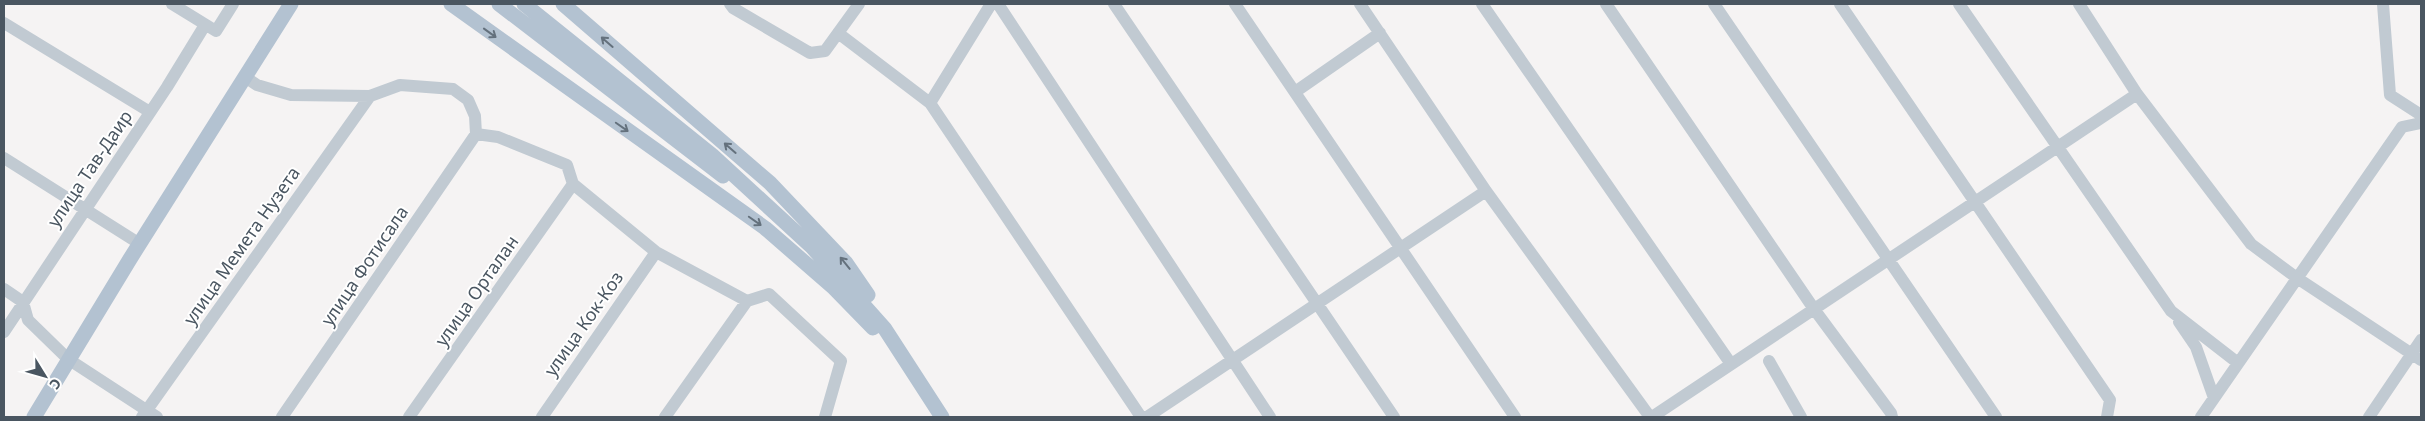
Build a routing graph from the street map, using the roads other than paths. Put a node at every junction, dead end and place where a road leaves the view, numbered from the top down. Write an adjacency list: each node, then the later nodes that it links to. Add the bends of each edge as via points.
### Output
1 (172, 4): 23 (street)
2 (233, 4): 23 (street, via 216,31)
3 (291, 4): 26 (main road)
4 (451, 4): 59 (main road, one-way to 59, via 765,228 833,286)
5 (499, 4): 40 (main road, via 702,161)
6 (524, 4): 40 (main road, via 712,155)
7 (563, 4): 59 (main road, one-way to 7, via 882,315 846,263 780,194)
8 (730, 4): 25 (street, via 810,53 825,51)
9 (859, 4): 25 (street)
10 (992, 4): 30 (street)
11 (998, 4): 57 (street)
12 (1114, 4): 50 (street)
13 (1235, 4): 27 (street)
14 (1360, 4): 24 (street)
15 (1482, 4): 61 (street)
16 (1606, 4): 51 (street)
17 (1714, 4): 45 (street)
18 (1840, 4): 39 (street)
19 (1959, 4): 35 (street)
20 (2079, 4): 28 (street)
21 (2383, 4): 32 (street, via 2390,95)
22 (4, 23): 31 (street)
23 (205, 25): 31 (street, улица Тав-Даир)
24 (1380, 33): 27 (street); 38 (street)
25 (838, 34): 30 (street)
26 (244, 77): 29 (street, via 258,86 291,95); 42 (main road)
27 (1295, 92): 43 (street)
28 (2137, 94): 35 (street); 46 (street, via 2251,244)
29 (370, 96): 34 (street, via 400,84 453,89 468,100); 63 (street, улица Мемета Нузета)
30 (930, 103): 71 (street)
31 (150, 112): 41 (street, улица Тав-Даир)
32 (2421, 115)
33 (2421, 123): 46 (street, via 2402,127)
34 (476, 134): 37 (street, via 498,137 567,165); 65 (street, улица Фотисала)
35 (2058, 147): 39 (street); 52 (street)
36 (4, 158): 41 (street)
37 (573, 184): 44 (street); 66 (street, улица Орталан)
38 (1486, 191): 43 (street); 76 (street)
39 (1974, 203): 45 (street); 80 (street, via 2110,400)
40 (767, 206): 59 (main road, via 832,267 885,329)
41 (84, 210): 42 (street); 48 (street, улица Тав-Даир)
42 (140, 244): 56 (main road)
43 (1400, 248): 50 (street); 75 (street)
44 (656, 252): 49 (street); 67 (street, улица Кок-Коз)
45 (1889, 259): 51 (street); 79 (street)
46 (2297, 278): 55 (street); 60 (street)
47 (4, 289): 48 (street)
48 (22, 302): 53 (street, улица Тав-Даир); 56 (street, via 28,320)
49 (747, 302): 68 (street); 69 (street, via 769,294 841,361)
50 (1317, 304): 57 (street); 74 (street)
51 (1814, 309): 61 (street); 78 (street)
52 (2171, 311): 60 (street); 62 (street, via 2196,347)
53 (4, 332)
54 (2421, 340): 55 (street)
55 (2416, 357): 82 (street)
56 (68, 359): 63 (street); 64 (main road)
57 (1232, 361): 72 (street); 73 (street)
58 (1769, 361): 77 (street)
59 (908, 363): 70 (main road)
60 (2238, 363): 62 (street)
61 (1731, 364): 76 (street)
62 (2214, 398): 81 (street)
63 (149, 415)
64 (34, 417)
65 (282, 417)
66 (409, 417)
67 (542, 417)
68 (665, 417)
69 (825, 417)
70 (942, 417)
71 (1141, 417)
72 (1147, 417)
73 (1270, 417)
74 (1394, 417)
75 (1515, 417)
76 (1651, 417)
77 (1801, 417)
78 (1892, 417)
79 (1996, 417)
80 (2106, 417)
81 (2201, 417)
82 (2369, 417)

